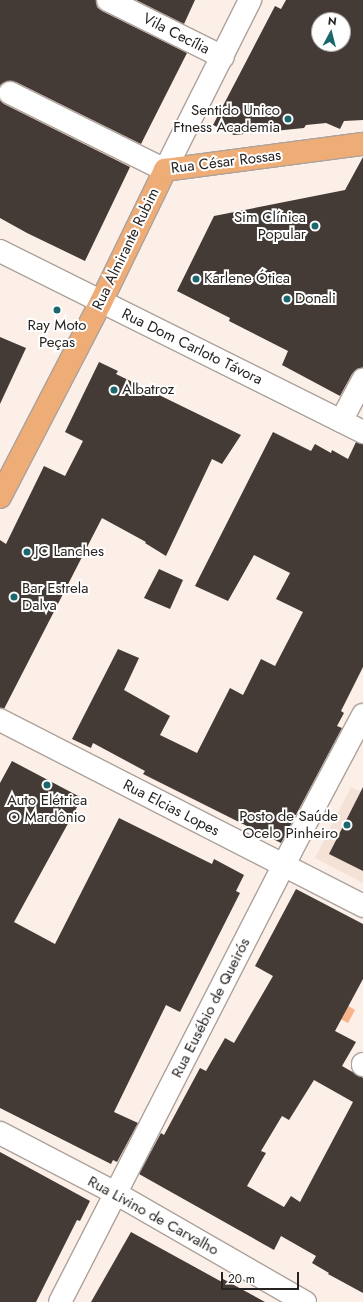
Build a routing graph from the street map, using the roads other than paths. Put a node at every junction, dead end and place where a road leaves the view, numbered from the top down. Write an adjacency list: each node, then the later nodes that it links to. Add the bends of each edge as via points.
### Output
1 (108, 0): 3 (street, Vila Cecília)
2 (250, 0): 3 (street, Rua Almirante Rubim)
3 (223, 57): 6 (street, Rua Almirante Rubim)
4 (10, 93): 6 (street, Rua César Rossas)
5 (363, 144): 6 (main road, Rua César Rossas)
6 (165, 170): 8 (main road, Rua Almirante Rubim)
7 (0, 251): 8 (street, Rua Dom Carloto Távora)
8 (101, 302): 10 (street, Rua Dom Carloto Távora); 12 (main road, Rua Almirante Rubim)
9 (363, 380): 10 (street)
10 (341, 421): 11 (street, Rua Dom Carloto Távora)
11 (363, 432)
12 (0, 496)
13 (363, 715): 15 (street, Rua Eusébio de Queirós)
14 (0, 720): 15 (street, Rua Elcias Lopes)
15 (284, 865): 16 (street, Rua Elcias Lopes); 18 (street, Rua Eusébio de Queirós)
16 (363, 906)
17 (0, 1133): 18 (street, Rua Livino de Carvalho)
18 (117, 1194): 19 (street, Rua Eusébio de Queirós); 20 (street, Rua Livino de Carvalho)
19 (60, 1302)
20 (305, 1302)

